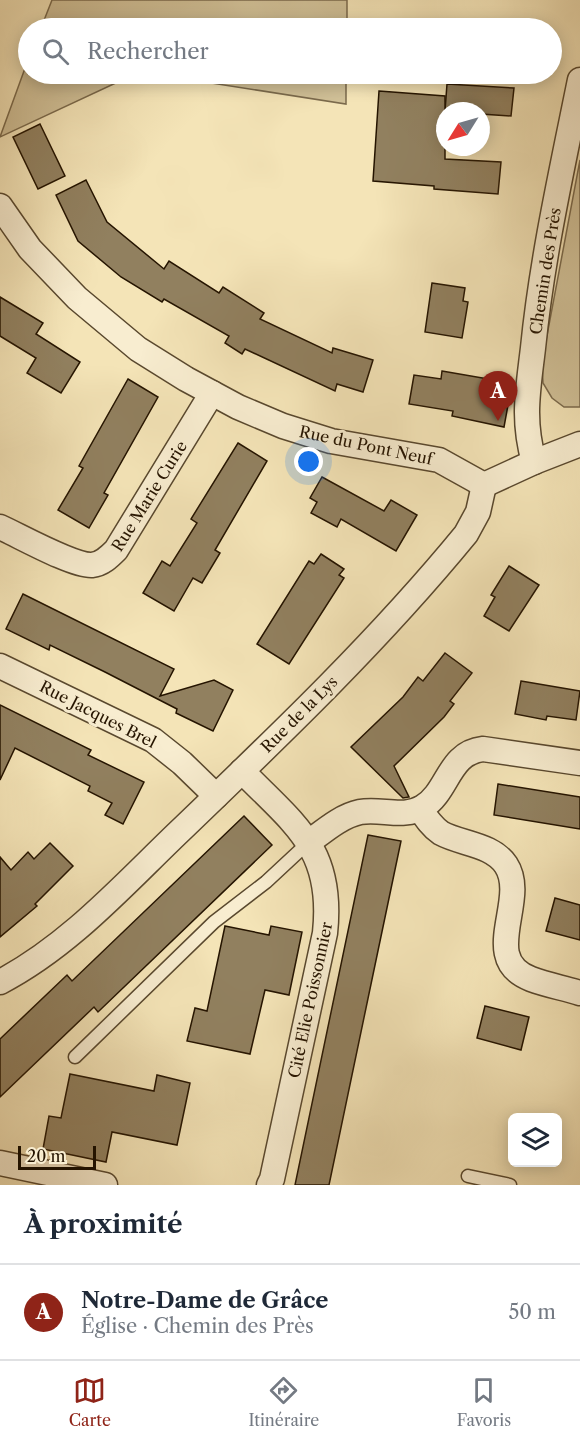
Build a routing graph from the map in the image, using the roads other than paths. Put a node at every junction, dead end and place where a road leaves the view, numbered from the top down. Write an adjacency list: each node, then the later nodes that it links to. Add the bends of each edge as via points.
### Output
1 (580, 80): 5 (street, Chemin des Près, via 535,328 526,424)
2 (0, 206): 3 (street, Rue du Pont Neuf, via 46,268 95,315 138,349)
3 (212, 393): 6 (street, Rue du Pont Neuf, via 258,417 306,434 439,460); 7 (street, Rue Marie Curie, via 116,550 102,562 76,562)
4 (580, 444): 5 (street)
5 (534, 462): 6 (street)
6 (484, 485): 10 (street, Rue de la Lys, via 473,522 458,544 345,668)
7 (0, 527)
8 (0, 666): 11 (street, Rue Jacques Brel, via 153,740)
9 (580, 763): 12 (street, via 475,750 459,759 433,800)
10 (242, 771): 11 (street, Rue de la Lys); 13 (street, Cité Elie Poissonnier)
11 (216, 796): 14 (street, Rue de la Lys, via 82,923)
12 (420, 809): 13 (street, via 357,813); 15 (street, via 442,834 489,851 506,865 513,887 505,940 515,967 531,979)
13 (309, 842): 16 (lane, via 214,922); 20 (street, Cité Elie Poissonnier, via 325,883 325,933)
14 (0, 982)
15 (580, 993)
16 (75, 1057)
17 (0, 1163): 19 (street)
18 (468, 1176): 21 (lane)
19 (105, 1185)
20 (269, 1185)
21 (510, 1185)

